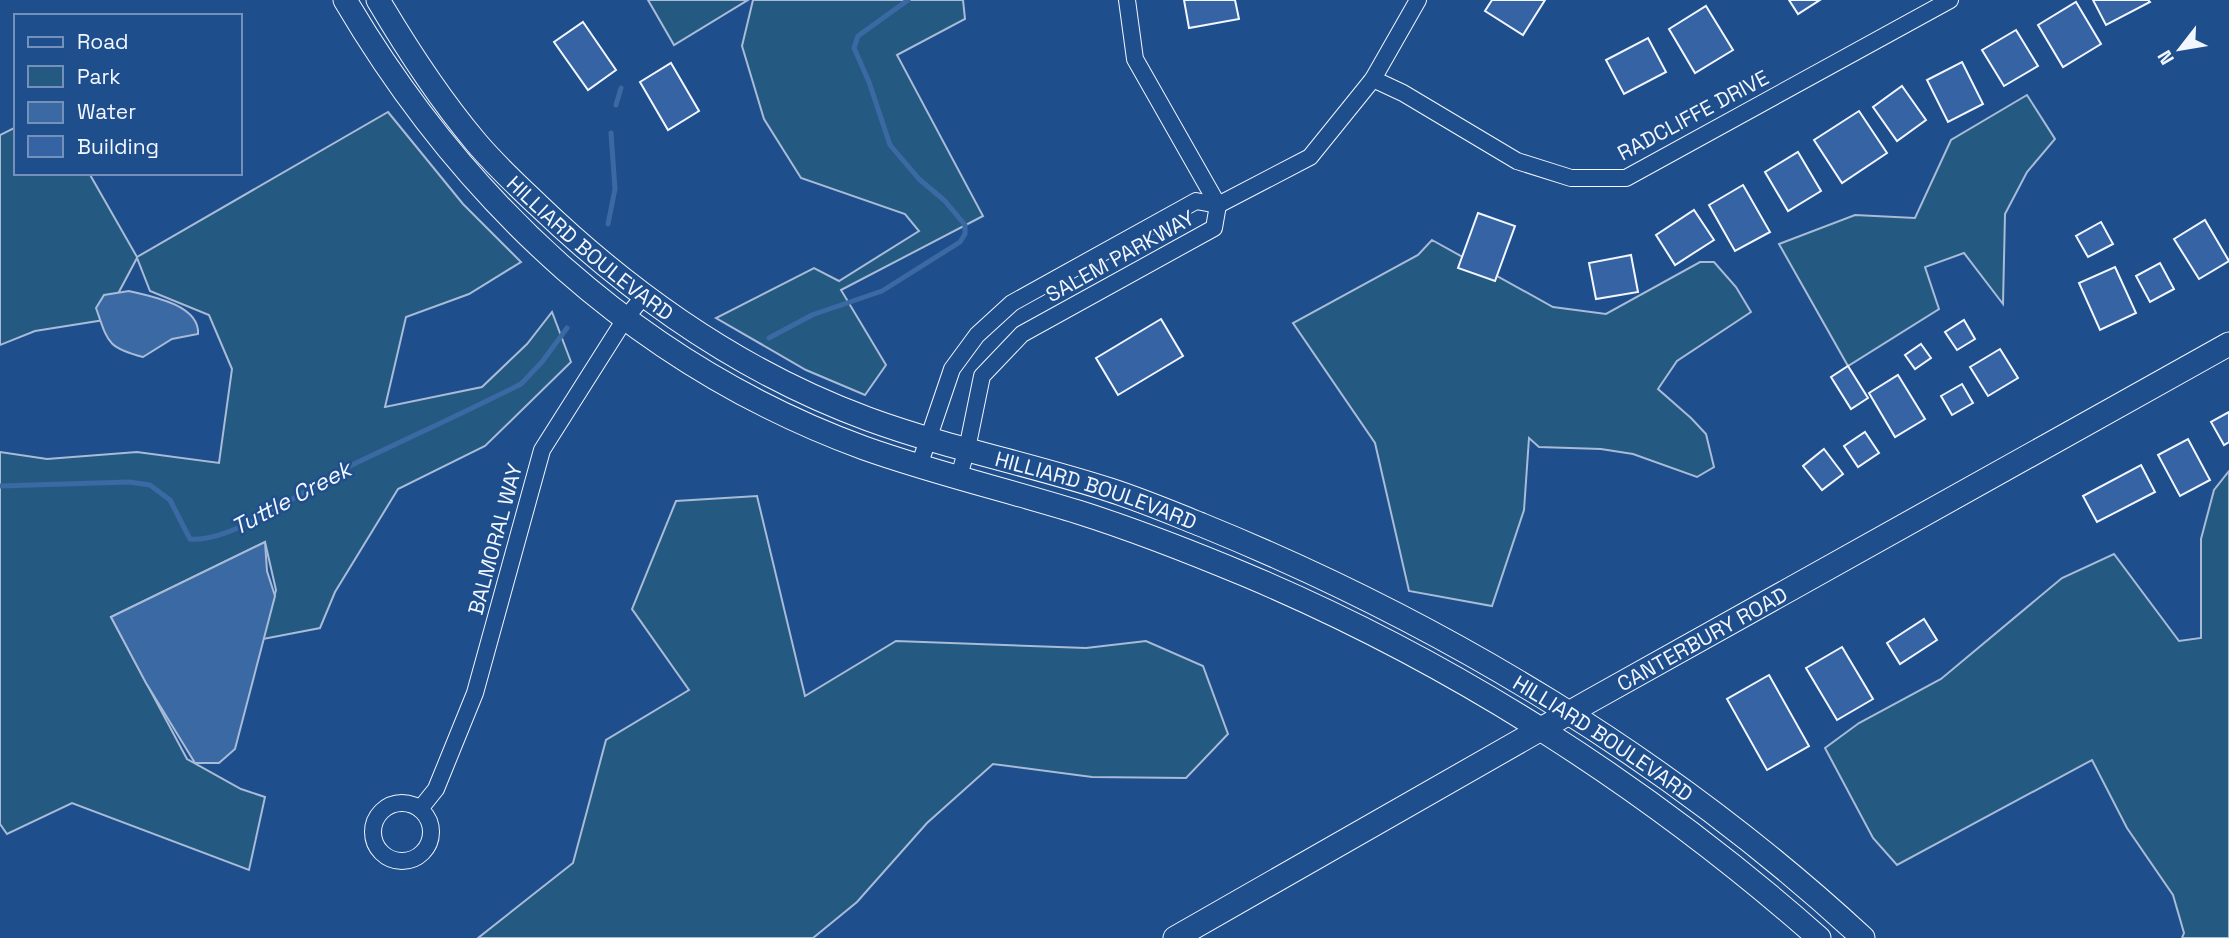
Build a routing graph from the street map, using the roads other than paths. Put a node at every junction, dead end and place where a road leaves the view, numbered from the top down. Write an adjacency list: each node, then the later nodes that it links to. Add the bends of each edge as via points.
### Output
1 (345, 0): 9 (main road, HILLIARD BOULEVARD, via 400,86 467,173 549,256)
2 (378, 0): 8 (main road, HILLIARD BOULEVARD, via 408,50 475,141 558,224)
3 (1127, 0): 7 (street, via 1135,59)
4 (1418, 0): 6 (street, SALEM PARKWAY)
5 (1950, 0): 6 (street, RADCLIFFE DRIVE, via 1626,178 1571,178 1517,161)
6 (1373, 79): 7 (street, SALEM PARKWAY, via 1310,157)
7 (1219, 205): 11 (street, via 1196,201 1012,303 977,335 952,369); 12 (street, SALEM PARKWAY, via 1214,228 1021,334 982,376)
8 (643, 297): 9 (street, BALMORAL WAY); 11 (main road, HILLIARD BOULEVARD, via 775,377 868,419)
9 (625, 319): 13 (main road, HILLIARD BOULEVARD, via 770,408 811,428); 17 (street, BALMORAL WAY, via 542,450 475,693 436,789)
10 (2229, 344): 15 (main road, CANTERBURY ROAD)
11 (928, 437): 12 (main road, HILLIARD BOULEVARD); 13 (street)
12 (967, 449): 14 (street, SALEM PARKWAY); 15 (main road, HILLIARD BOULEVARD, via 1113,491 1355,592 1487,662)
13 (919, 466): 14 (main road, HILLIARD BOULEVARD)
14 (958, 479): 16 (main road, HILLIARD BOULEVARD, via 1123,526 1268,584 1420,659)
15 (1568, 713): 16 (main road, CANTERBURY ROAD); 20 (main road, HILLIARD BOULEVARD, via 1680,789)
16 (1539, 730): 18 (main road, CANTERBURY ROAD); 19 (main road, HILLIARD BOULEVARD, via 1707,845)
17 (420, 809)
18 (1175, 938)
19 (1819, 938)
20 (1863, 938)

